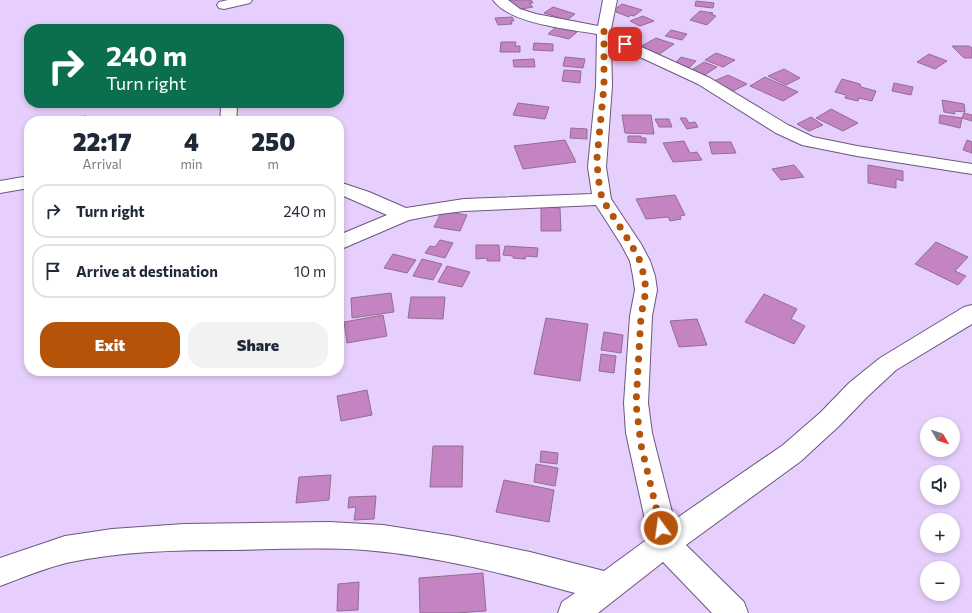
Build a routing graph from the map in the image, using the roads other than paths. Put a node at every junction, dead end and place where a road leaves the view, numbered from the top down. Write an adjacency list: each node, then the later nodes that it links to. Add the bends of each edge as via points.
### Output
1 (246, 0): 4 (street)
2 (500, 0): 5 (street, via 515,12 534,18)
3 (610, 0): 5 (street)
4 (224, 5)
5 (604, 31): 6 (street, via 632,48 704,81 797,137 857,151); 10 (street, via 604,86 597,158)
6 (972, 169)
7 (24, 183): 8 (street)
8 (0, 187)
9 (344, 190): 11 (street)
10 (602, 199): 11 (street, via 464,205); 14 (street, via 631,244 644,276 646,290 641,316 636,404 639,433)
11 (404, 214): 12 (street)
12 (344, 241)
13 (972, 313): 14 (street, via 888,364 792,453)
14 (665, 542): 16 (street); 18 (street)
15 (0, 572): 16 (street, via 64,550 98,545 159,538 291,535 400,540 519,563)
16 (607, 587): 17 (street)
17 (573, 613)
18 (733, 613)

